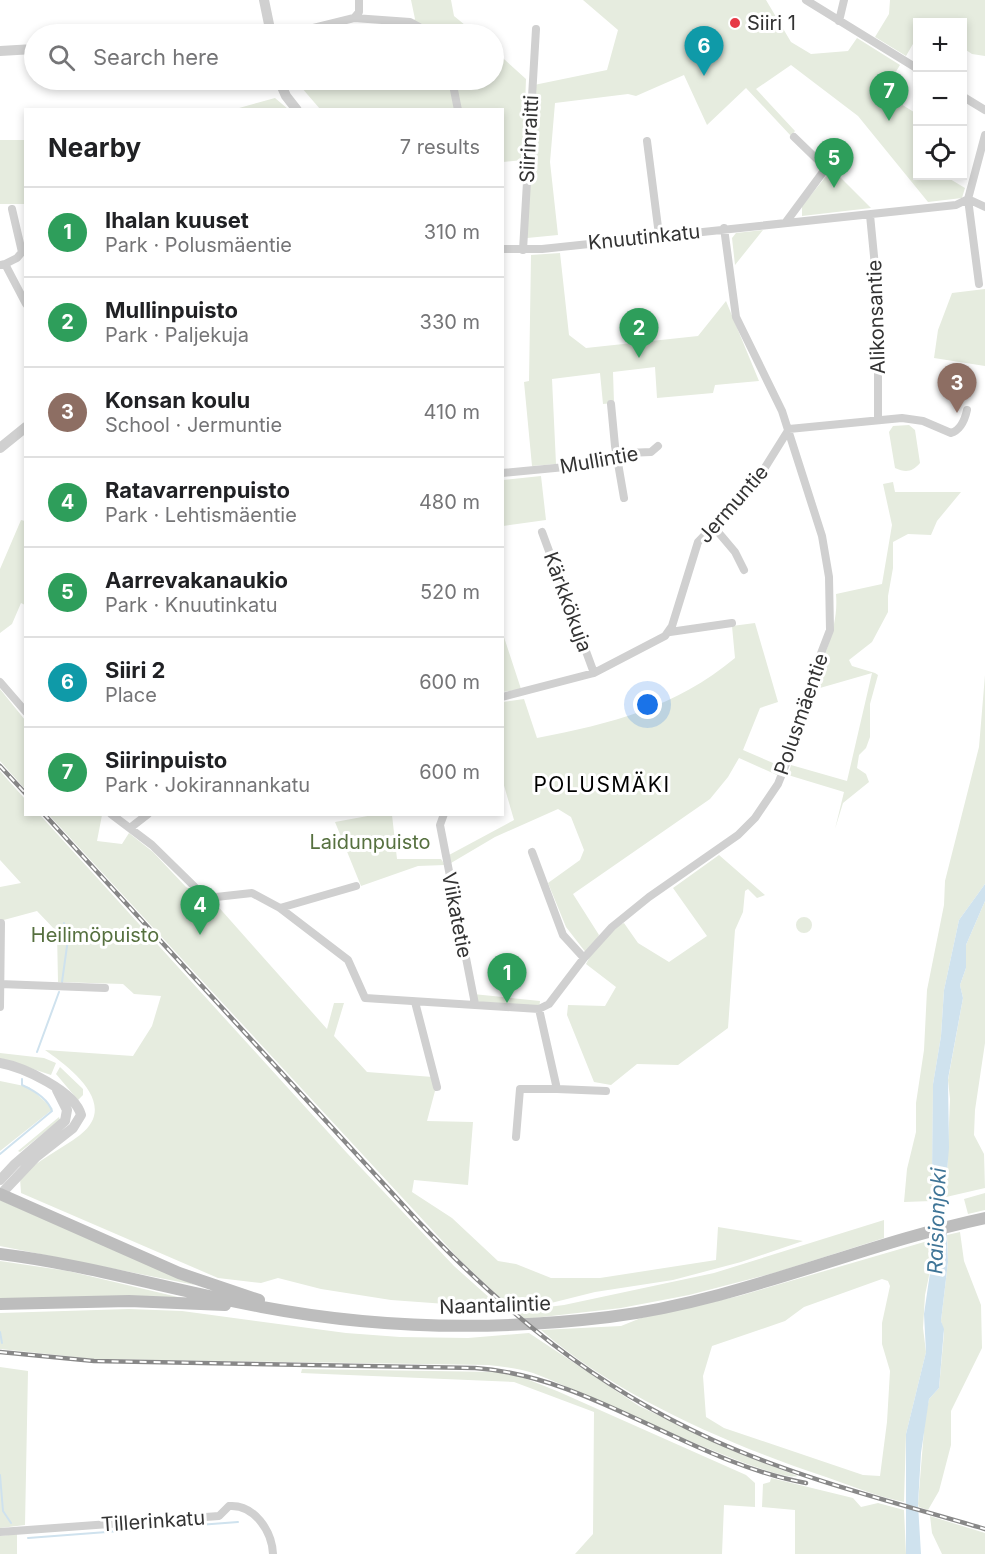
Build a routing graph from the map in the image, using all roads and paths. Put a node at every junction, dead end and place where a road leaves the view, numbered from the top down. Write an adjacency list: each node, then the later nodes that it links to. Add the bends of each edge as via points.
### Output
1 (264, 0): 7 (street)
2 (359, 0): 5 (street, via 359,12)
3 (806, 0): 6 (street)
4 (844, 0): 6 (street)
5 (354, 18): 8 (street); 9 (street)
6 (839, 21): 13 (street)
7 (269, 24)
8 (330, 24)
9 (414, 24)
10 (536, 28): 31 (street, Siirinraitti)
11 (24, 50): 12 (street)
12 (0, 51)
13 (913, 66)
14 (283, 90): 17 (street)
15 (454, 90): 18 (street)
16 (967, 99): 19 (street)
17 (295, 108)
18 (458, 108)
19 (985, 110)
20 (985, 135): 23 (street)
21 (794, 136): 27 (street, via 826,168)
22 (647, 141): 29 (street)
23 (968, 199): 24 (street); 26 (street, Knuutinkatu, via 961,204); 33 (street)
24 (985, 207)
25 (12, 209): 32 (street, via 22,252)
26 (870, 215): 27 (street, Knuutinkatu); 37 (street, Alikonsantie, via 879,303)
27 (786, 222): 28 (street, Knuutinkatu)
28 (724, 228): 29 (street, Knuutinkatu); 39 (street, Polusmäentie, via 736,317)
29 (659, 235): 31 (street, Knuutinkatu)
30 (504, 249): 31 (street, Knuutinkatu)
31 (523, 250)
32 (3, 264): 34 (street)
33 (980, 284)
34 (24, 301)
35 (611, 404): 42 (street)
36 (967, 410): 37 (street, via 965,419 951,433 913,419)
37 (878, 419): 39 (street)
38 (24, 429): 40 (street)
39 (789, 429): 45 (street, Jermuntie, via 760,476); 62 (street, Polusmäentie, via 824,545 832,615 792,749 778,784 747,827 625,916)
40 (1, 446)
41 (658, 446): 42 (street, Mullintie, via 651,452 627,453)
42 (617, 459): 43 (street, Mullintie); 44 (street)
43 (504, 473)
44 (624, 498)
45 (713, 526): 47 (street, via 735,552); 49 (street, Jermuntie, via 695,548)
46 (542, 532): 50 (street, Kärkkökuja)
47 (744, 570)
48 (732, 623): 49 (street)
49 (670, 632): 50 (street)
50 (594, 673): 52 (street)
51 (0, 682): 53 (street)
52 (504, 696)
53 (24, 710)
54 (114, 816): 57 (street)
55 (145, 816): 57 (street)
56 (443, 816): 66 (street, Viikatetie, via 440,825)
57 (130, 828): 60 (street, via 200,892 216,897 252,893)
58 (532, 852): 62 (street, via 563,935)
59 (356, 886): 60 (street)
60 (280, 908): 65 (street, via 348,960 365,998)
61 (0, 923): 63 (street)
62 (584, 957): 68 (street, Polusmäentie, via 549,1004)
63 (1, 984): 64 (street); 67 (street)
64 (105, 988)
65 (415, 1002): 66 (street); 70 (street)
66 (475, 1005): 68 (street)
67 (0, 1007)
68 (539, 1009): 71 (street)
69 (0, 1063): 73 (street, via 28,1071 57,1090 67,1110)
70 (437, 1087)
71 (557, 1089): 72 (street); 74 (street, via 520,1089)
72 (606, 1091)
73 (68, 1126): 75 (street, via 15,1164); 76 (street)
74 (516, 1137)
75 (0, 1180)
76 (0, 1194): 81 (main road, via 179,1273)
77 (985, 1218): 81 (main road, Naantalintie, via 726,1293 612,1317 457,1327 378,1323)
78 (0, 1254): 80 (main road, Naantalintie, via 75,1266)
79 (0, 1304): 80 (main road, via 139,1302)
80 (265, 1308): 81 (main road, Naantalintie)
81 (300, 1313)
82 (0, 1532): 83 (street, Tillerinkatu, via 219,1516 230,1506 240,1506 266,1528)
83 (273, 1554)

